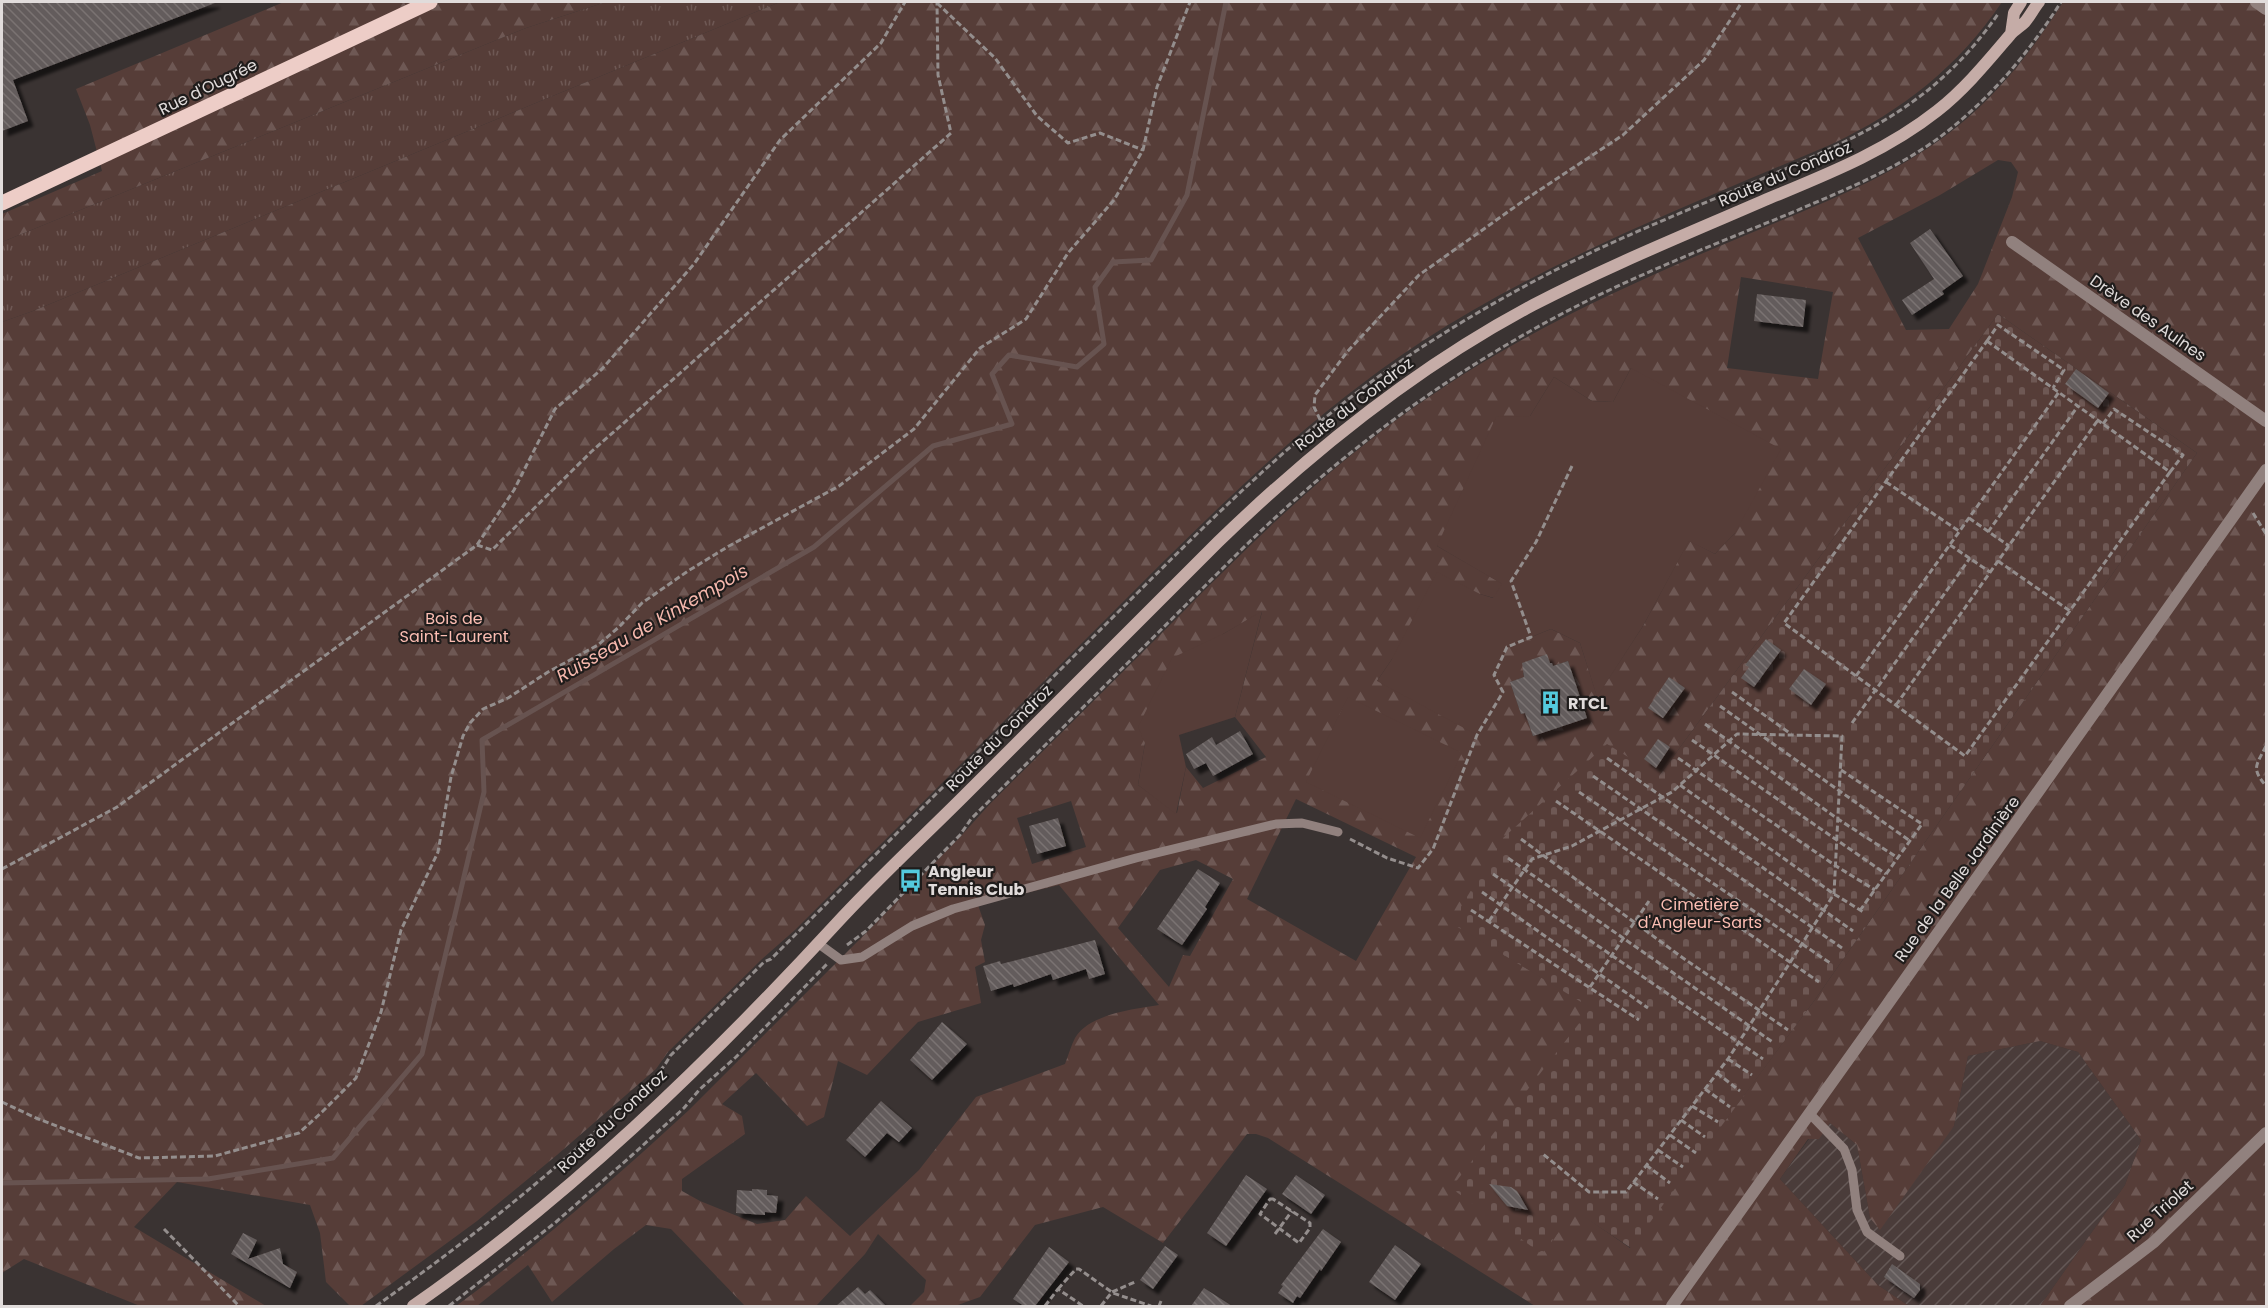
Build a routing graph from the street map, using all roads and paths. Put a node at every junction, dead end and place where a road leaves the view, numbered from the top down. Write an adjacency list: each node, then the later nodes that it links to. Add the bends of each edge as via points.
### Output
1 (430, 2): 15 (main road, Rue d'Ougrée)
2 (905, 2): 35 (path, via 880,43 780,140 694,264 602,369 555,410 514,490)
3 (932, 2): 4 (path)
4 (937, 2): 14 (path, via 995,58 1037,116 1068,143 1100,133); 35 (path, via 938,75 951,133 591,452 492,550)
5 (1190, 2): 14 (path, via 1157,87)
6 (1742, 2): 23 (path, via 1704,60 1623,135 1419,275 1347,352 1315,395)
7 (2021, 2): 13 (main road, Route du Condroz, via 2014,13)
8 (2039, 2): 13 (main road, Route du Condroz)
9 (2061, 2): 101 (path, via 2027,52 1990,94 1912,155 1868,179 1554,318 1457,374 1348,453 1265,526 971,819 866,931)
10 (2256, 2): 11 (street)
11 (2266, 9)
12 (2000, 11): 23 (path, via 1980,39 1945,75 1885,122 1537,279 1425,345)
13 (2011, 34): 25 (main road, Route du Condroz, via 1949,100 1882,148 1615,264 1530,307 1429,368)
14 (1143, 150): 120 (path, via 1114,200 1068,253 1026,319 980,348 914,429 839,486 688,571 642,603 598,645 483,709 470,723 451,777 438,852 401,930 381,1012 356,1078 299,1133 215,1156 139,1158)
15 (2, 203)
16 (2012, 242): 22 (street, Drève des Aulnes)
17 (1987, 341): 18 (path); 18 (path, via 1998,325 2064,370); 29 (path)
18 (2053, 388): 19 (path)
19 (2059, 392): 20 (path); 31 (path)
20 (2078, 406): 21 (path); 33 (path)
21 (2098, 420): 24 (path); 37 (path)
22 (2266, 421)
23 (1319, 422): 25 (path); 147 (path, via 1234,496 614,1115 495,1218)
24 (2103, 424): 28 (path); 28 (path, via 2114,409 2183,455)
25 (1332, 439): 97 (main road, Route du Condroz, via 1218,542)
26 (1572, 466): 70 (path, via 1536,542 1511,580 1531,637 1507,647 1494,675 1503,692 1478,735 1433,849 1418,868 1387,858)
27 (2266, 470): 30 (street, Rue de la Belle Jardinière)
28 (2170, 472): 41 (path)
29 (1886, 482): 32 (path); 42 (path, via 1784,623)
30 (2246, 499): 34 (path); 123 (street, Rue de la Belle Jardinière)
31 (1969, 518): 32 (path); 33 (path)
32 (1959, 531): 36 (path)
33 (1988, 532): 37 (path)
34 (2266, 534)
35 (477, 545): 78 (path, via 117,807)
36 (1950, 545): 38 (path); 42 (path)
37 (2009, 546): 39 (path)
38 (1970, 558): 40 (path); 43 (path)
39 (1998, 561): 40 (path); 41 (path)
40 (1990, 572): 45 (path)
41 (2070, 611): 45 (path, via 1965,756)
42 (1856, 676): 43 (path)
43 (1876, 690): 45 (path); 47 (path)
44 (1732, 692): 50 (path)
45 (1896, 705)
46 (1720, 706): 49 (path)
47 (1852, 723)
48 (1705, 724): 52 (path)
49 (1761, 734): 50 (path); 52 (path, via 1737,734); 63 (path)
50 (1792, 735): 58 (path, via 1842,736)
51 (1692, 740): 54 (path)
52 (1730, 741): 54 (path); 67 (path)
53 (2266, 746): 61 (path, via 2257,764 2257,775)
54 (1714, 755): 57 (path); 73 (path)
55 (1607, 758): 64 (path)
56 (1678, 758): 57 (path)
57 (1697, 770): 60 (path); 77 (path)
58 (1841, 770): 63 (path); 72 (path, via 1922,824)
59 (1593, 776): 66 (path)
60 (1680, 785): 64 (path); 85 (path)
61 (2266, 786)
62 (1579, 792): 68 (path)
63 (1840, 793): 67 (path); 72 (path)
64 (1663, 797): 66 (path); 89 (path)
65 (1556, 801): 69 (path)
66 (1641, 809): 68 (path); 94 (path)
67 (1838, 819): 73 (path); 76 (path)
68 (1620, 820): 69 (path); 98 (path)
69 (1599, 831): 74 (path, via 1572,846); 102 (path)
70 (1338, 832): 101 (lane, via 1302,823 1263,826 962,906 912,926 862,957)
71 (1521, 839): 74 (path)
72 (1910, 841): 76 (path)
73 (1837, 842): 77 (path); 81 (path)
74 (1543, 855): 79 (path, via 1532,859); 93 (path)
75 (1508, 858): 79 (path)
76 (1898, 858): 81 (path)
77 (1836, 866): 83 (path); 85 (path)
78 (2, 869)
79 (1525, 869): 82 (path); 96 (path)
80 (1493, 874): 82 (path)
81 (1886, 874): 83 (path)
82 (1512, 887): 87 (path); 100 (path)
83 (1875, 890): 90 (path)
84 (1482, 892): 87 (path)
85 (1834, 894): 89 (path); 90 (path)
86 (1649, 901): 93 (path)
87 (1501, 905): 92 (path); 104 (path)
88 (1471, 910): 92 (path)
89 (1824, 910): 94 (path); 95 (path)
90 (1860, 910): 91 (path)
91 (1865, 913)
92 (1489, 921): 106 (path)
93 (1635, 922): 96 (path); 108 (path)
94 (1813, 928): 98 (path); 99 (path)
95 (1852, 931)
96 (1624, 938): 100 (path); 110 (path)
97 (819, 944): 101 (lane); 148 (main road, Route du Condroz, via 730,1034 572,1181)
98 (1802, 944): 102 (path); 103 (path)
99 (1842, 948)
100 (1612, 956): 104 (path); 112 (path)
101 (834, 957): 149 (path, via 630,1157 556,1222)
102 (1790, 962): 105 (path); 108 (path)
103 (1830, 963)
104 (1599, 974): 106 (path); 107 (path)
105 (1819, 982)
106 (1590, 987): 109 (path)
107 (1648, 1008)
108 (1758, 1012): 110 (path); 111 (path)
109 (1639, 1020)
110 (1749, 1026): 112 (path); 113 (path)
111 (1788, 1030)
112 (1739, 1042): 114 (path); 115 (path)
113 (1774, 1043)
114 (1728, 1059): 116 (path); 117 (path)
115 (1763, 1059)
116 (1717, 1073): 118 (path); 119 (path)
117 (1752, 1075)
118 (1705, 1089): 121 (path); 122 (path)
119 (1740, 1091)
120 (2, 1102)
121 (1692, 1106): 124 (path); 125 (path)
122 (1731, 1107)
123 (1810, 1114): 141 (lane, via 1844,1149 1852,1170 1857,1210 1867,1232); 155 (street, Rue de la Belle Jardinière)
124 (1681, 1120): 127 (path); 128 (path)
125 (1718, 1122)
126 (2266, 1133): 156 (street, Rue Triolet, via 2154,1242)
127 (1670, 1135): 129 (path); 130 (path)
128 (1706, 1137)
129 (1658, 1150): 132 (path); 133 (path)
130 (1696, 1153)
131 (1543, 1154): 134 (path, via 1589,1192 1626,1192)
132 (1646, 1165): 134 (path); 135 (path)
133 (1683, 1167)
134 (1633, 1182): 136 (path)
135 (1670, 1183)
136 (1658, 1199)
137 (1292, 1211): 139 (path); 139 (path, via 1270,1199 1260,1214); 139 (path, via 1310,1223 1302,1241 1299,1243)
138 (164, 1229): 146 (path)
139 (1279, 1229): 140 (path)
140 (1275, 1234)
141 (1900, 1256)
142 (1134, 1282): 144 (path)
143 (1058, 1289): 144 (path, via 1079,1269); 150 (path); 151 (path)
144 (1112, 1292): 152 (path); 153 (path)
145 (1161, 1301): 154 (path)
146 (240, 1306)
147 (376, 1306)
148 (413, 1306)
149 (448, 1306)
150 (1045, 1306)
151 (1083, 1306)
152 (1101, 1306)
153 (1151, 1306)
154 (1159, 1306)
155 (1672, 1306)
156 (2070, 1306)

